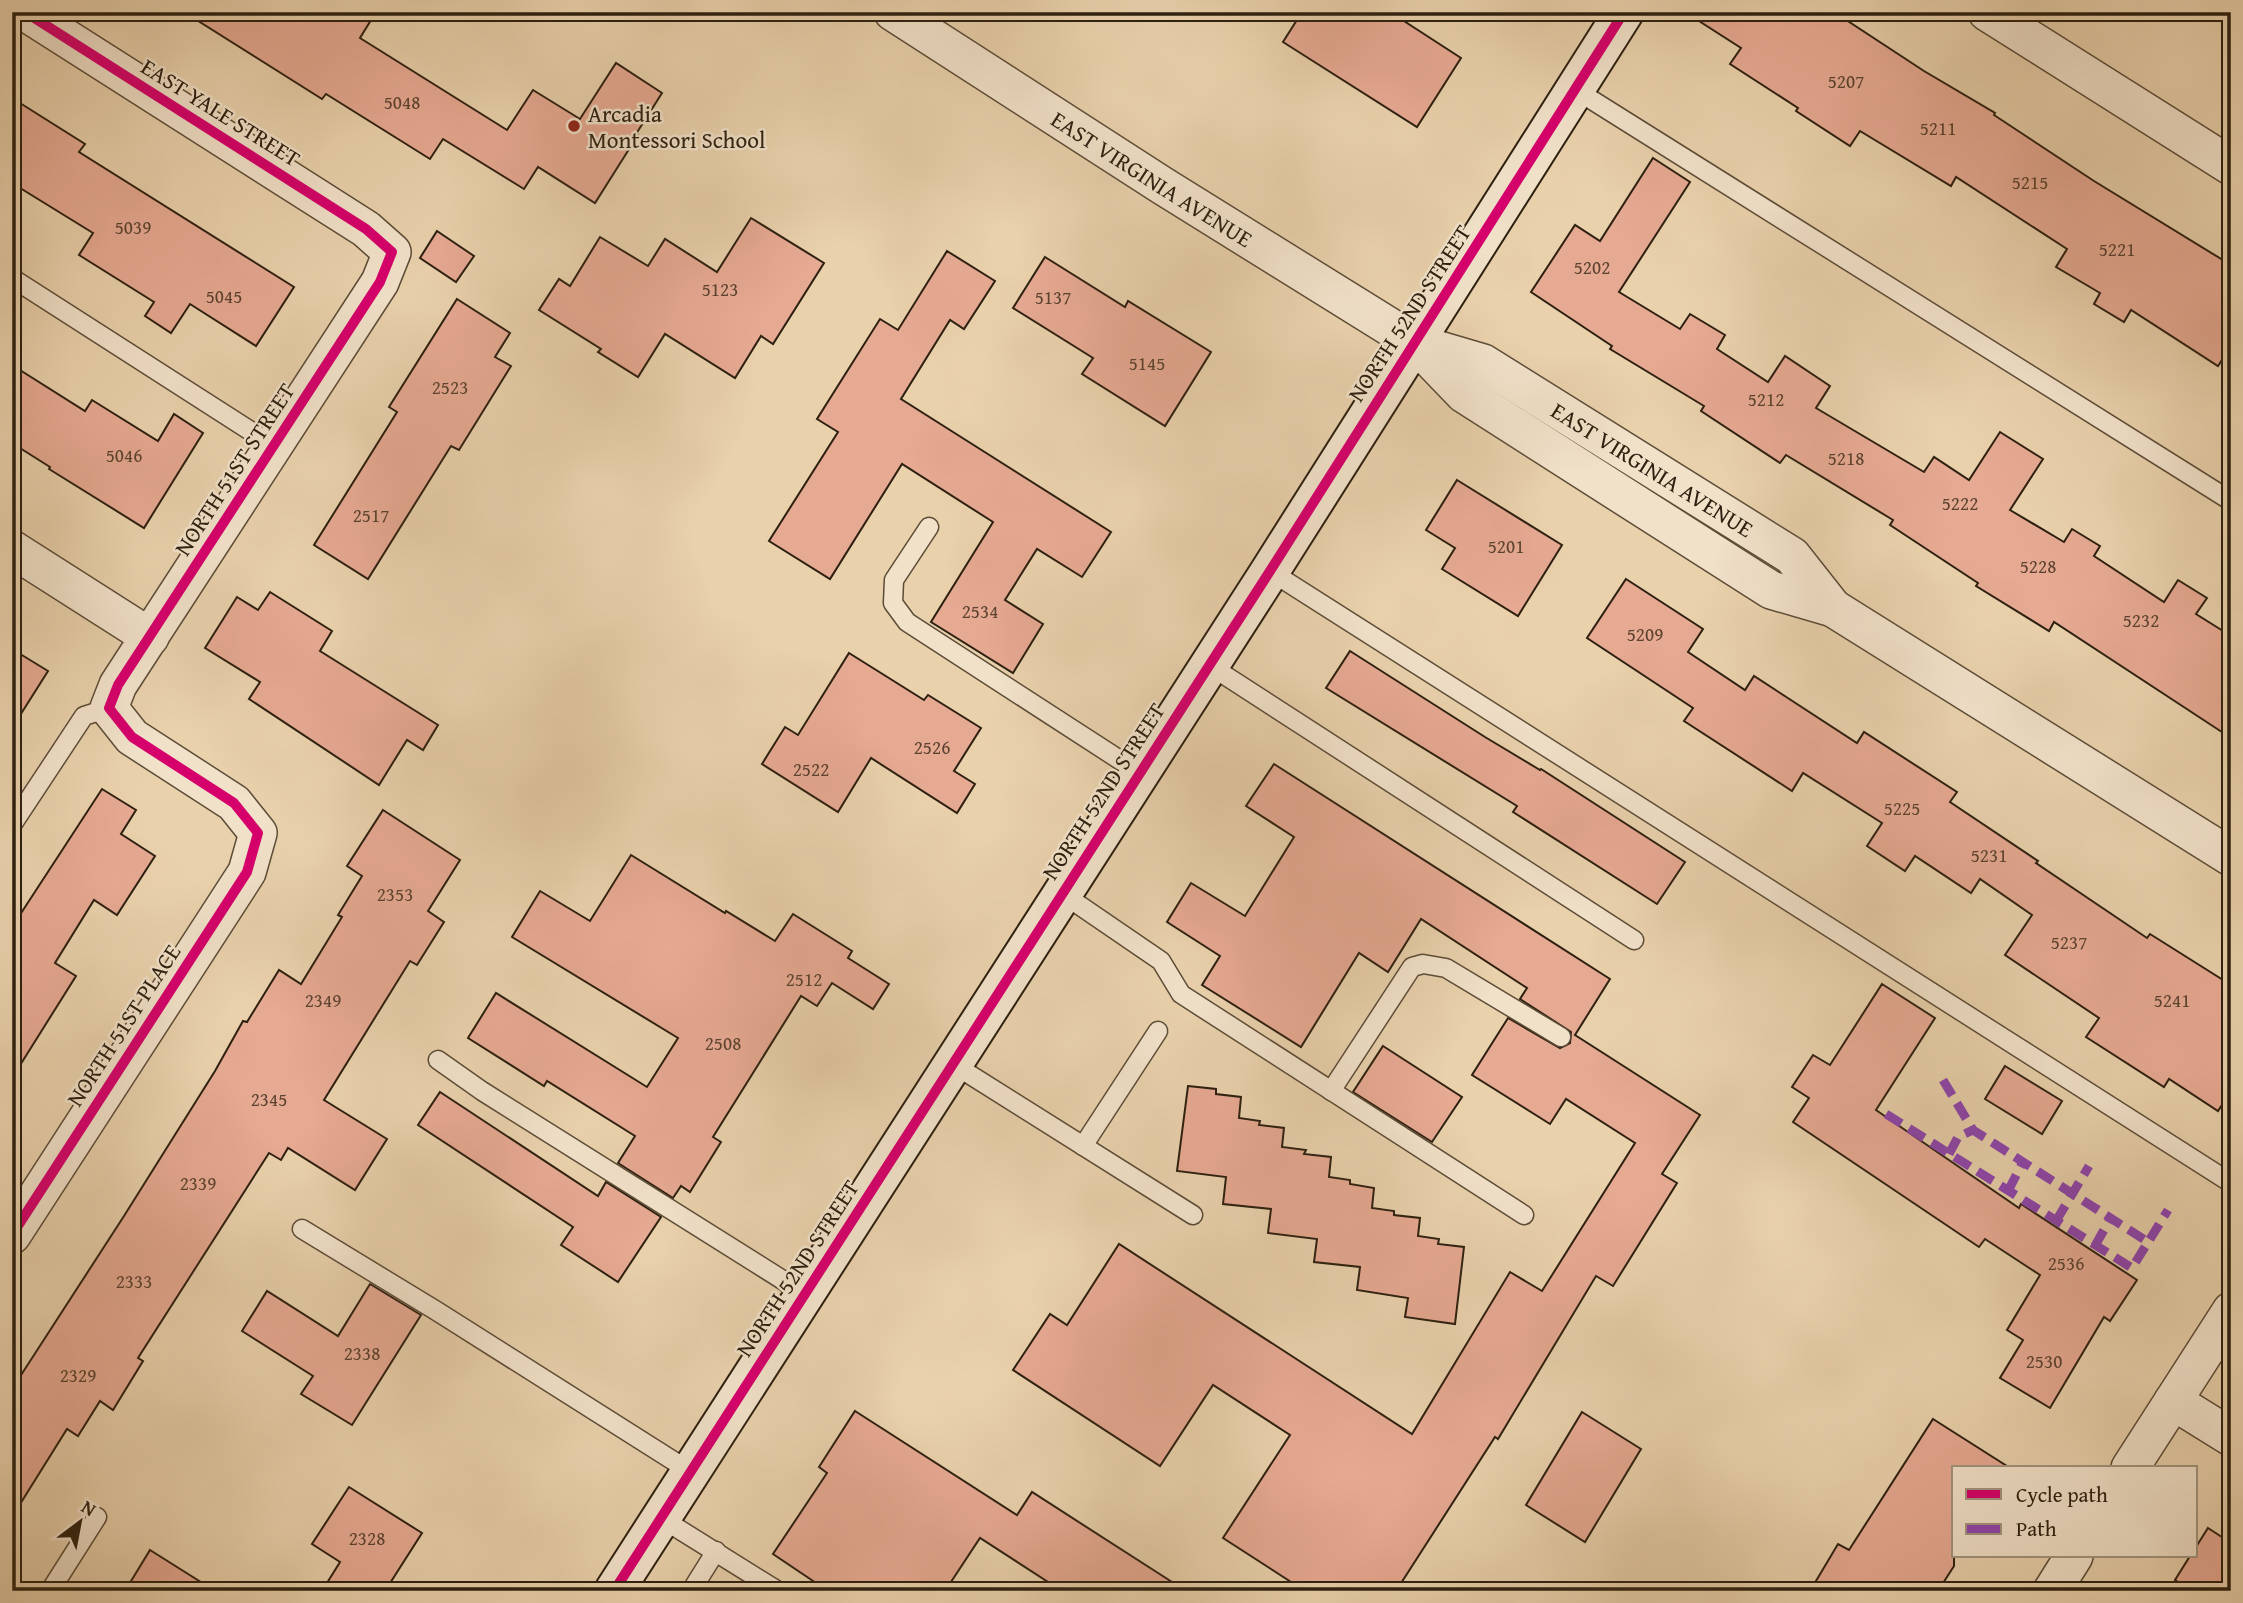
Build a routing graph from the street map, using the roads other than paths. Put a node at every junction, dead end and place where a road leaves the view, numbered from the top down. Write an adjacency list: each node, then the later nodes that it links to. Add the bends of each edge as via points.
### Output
1 (25, 12): 7 (street, EAST YALE STREET, via 366,229)
2 (893, 12): 9 (street, EAST VIRGINIA AVENUE)
3 (1624, 12): 5 (main road, NORTH 52ND STREET)
4 (1987, 12): 6 (street)
5 (1576, 90): 9 (main road, NORTH 52ND STREET); 11 (lane)
6 (2231, 166)
7 (392, 252): 10 (street, NORTH 51ST STREET, via 380,282)
8 (12, 278): 10 (lane)
9 (1414, 342): 14 (main road, NORTH 52ND STREET); 20 (street, EAST VIRGINIA AVENUE, via 1483,363 1792,556 1833,608)
10 (274, 446): 15 (street, NORTH 51ST STREET)
11 (2231, 501)
12 (929, 527): 18 (lane, via 894,580 893,603 907,622)
13 (12, 549): 15 (street)
14 (1270, 571): 16 (main road, NORTH 52ND STREET); 29 (lane)
15 (150, 637): 17 (street, NORTH 51ST STREET, via 118,685)
16 (1209, 666): 18 (main road, NORTH 52ND STREET); 22 (lane)
17 (109, 708): 19 (lane, via 84,716); 33 (street, NORTH 51ST PLACE, via 132,737 234,803 258,833 247,872)
18 (1140, 773): 21 (main road, NORTH 52ND STREET)
19 (12, 825)
20 (2231, 857)
21 (1063, 894): 26 (main road, NORTH 52ND STREET); 27 (lane, via 1161,961 1181,994)
22 (1634, 940)
23 (1157, 1031): 28 (lane)
24 (1561, 1037): 27 (lane, via 1446,968 1423,964 1412,967)
25 (438, 1060): 34 (lane)
26 (953, 1065): 28 (lane); 34 (main road, NORTH 52ND STREET)
27 (1331, 1091): 31 (lane)
28 (1083, 1146): 30 (lane)
29 (2231, 1183)
30 (1193, 1215)
31 (1524, 1215)
32 (302, 1229): 39 (lane)
33 (12, 1236)
34 (805, 1294): 39 (main road, NORTH 52ND STREET)
35 (2231, 1311): 36 (street)
36 (2173, 1401): 37 (street); 38 (street)
37 (2231, 1437)
38 (2131, 1466)
39 (691, 1472): 41 (main road, NORTH 52ND STREET)
40 (96, 1517): 44 (lane)
41 (662, 1518): 42 (lane); 45 (main road, NORTH 52ND STREET)
42 (716, 1551): 46 (lane); 47 (lane)
43 (2073, 1558): 48 (street)
44 (50, 1591)
45 (614, 1591)
46 (691, 1591)
47 (778, 1591)
48 (2052, 1591)

